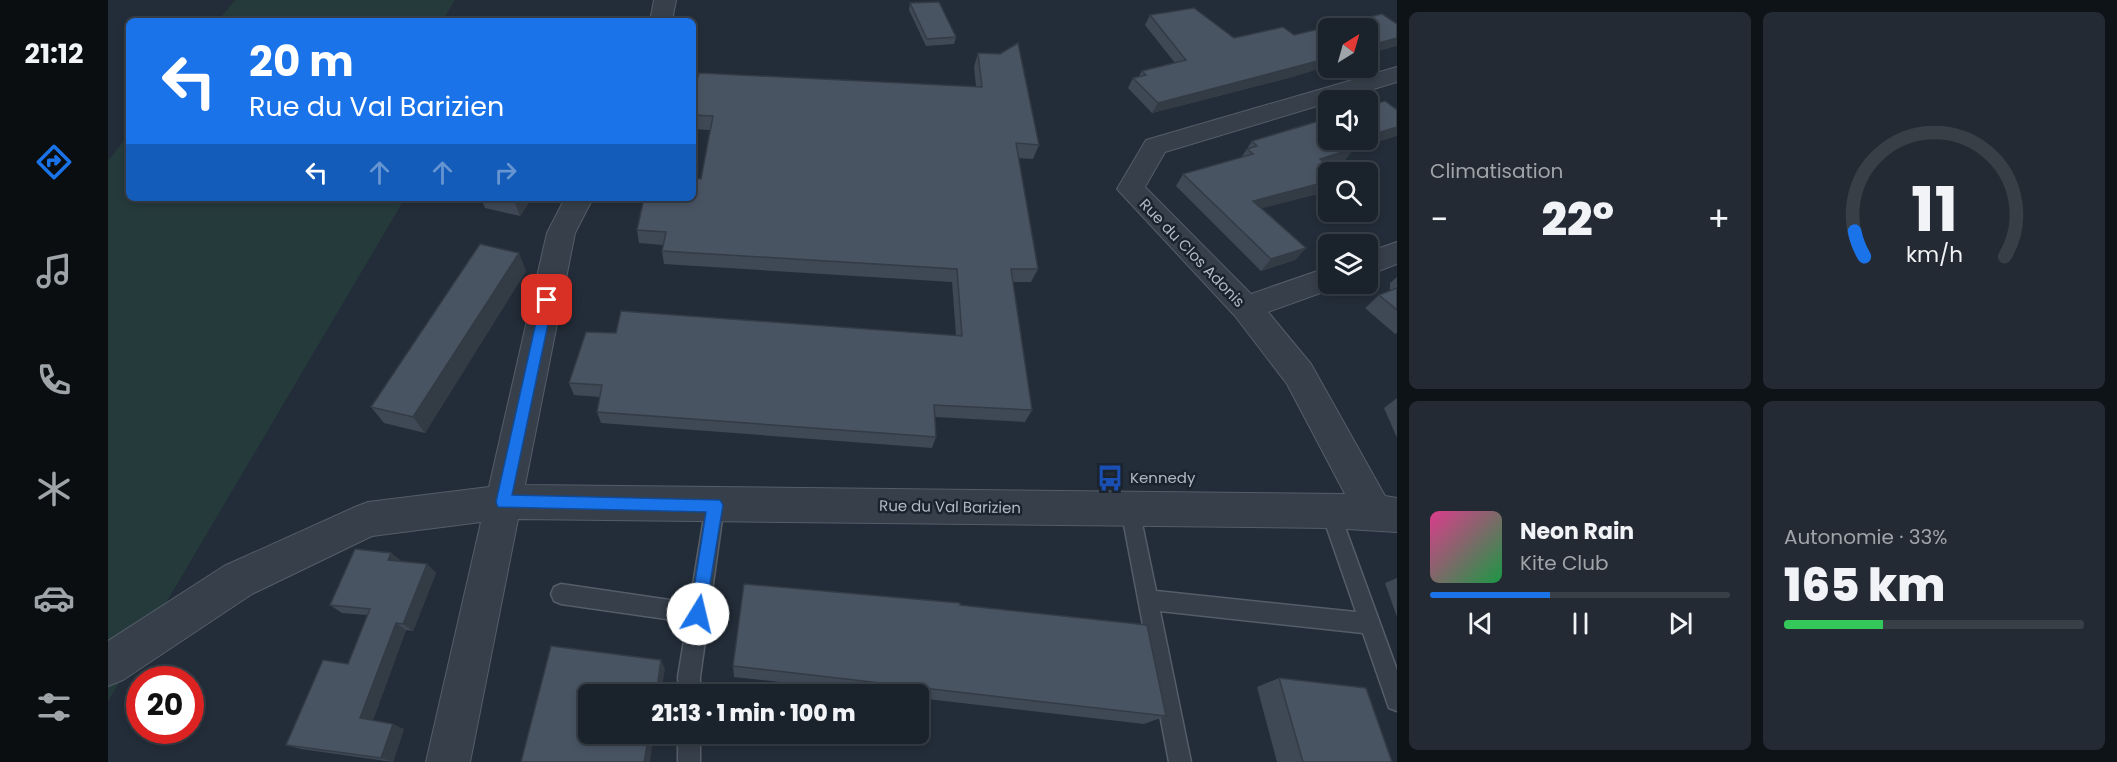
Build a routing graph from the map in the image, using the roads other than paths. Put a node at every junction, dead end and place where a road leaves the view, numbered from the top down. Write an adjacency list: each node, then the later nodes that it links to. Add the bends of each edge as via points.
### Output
1 (665, 0): 2 (street)
2 (662, 18)
3 (1397, 74): 8 (street, Rue du Clos Adonis, via 1155,146 1131,189)
4 (577, 201): 9 (street, via 561,233)
5 (1397, 253): 6 (street)
6 (1378, 260)
7 (1318, 282): 8 (street)
8 (1246, 308): 13 (street, Rue du Clos Adonis, via 1299,374)
9 (503, 502): 10 (street, Rue du Val Barizien); 18 (street, Rue du Val Barizien, via 368,519 238,580); 22 (street)
10 (715, 505): 11 (street, Rue du Val Barizien); 16 (lane)
11 (1130, 509): 12 (street, Rue du Val Barizien); 15 (lane)
12 (1330, 511): 13 (street, Rue du Val Barizien); 17 (lane)
13 (1385, 514)
14 (561, 594): 16 (lane)
15 (1148, 600): 17 (lane); 24 (lane)
16 (698, 614): 19 (lane)
17 (1370, 624): 20 (lane)
18 (108, 665)
19 (690, 684)
20 (1397, 699)
21 (689, 744): 23 (lane)
22 (448, 762)
23 (689, 762)
24 (1180, 762)

